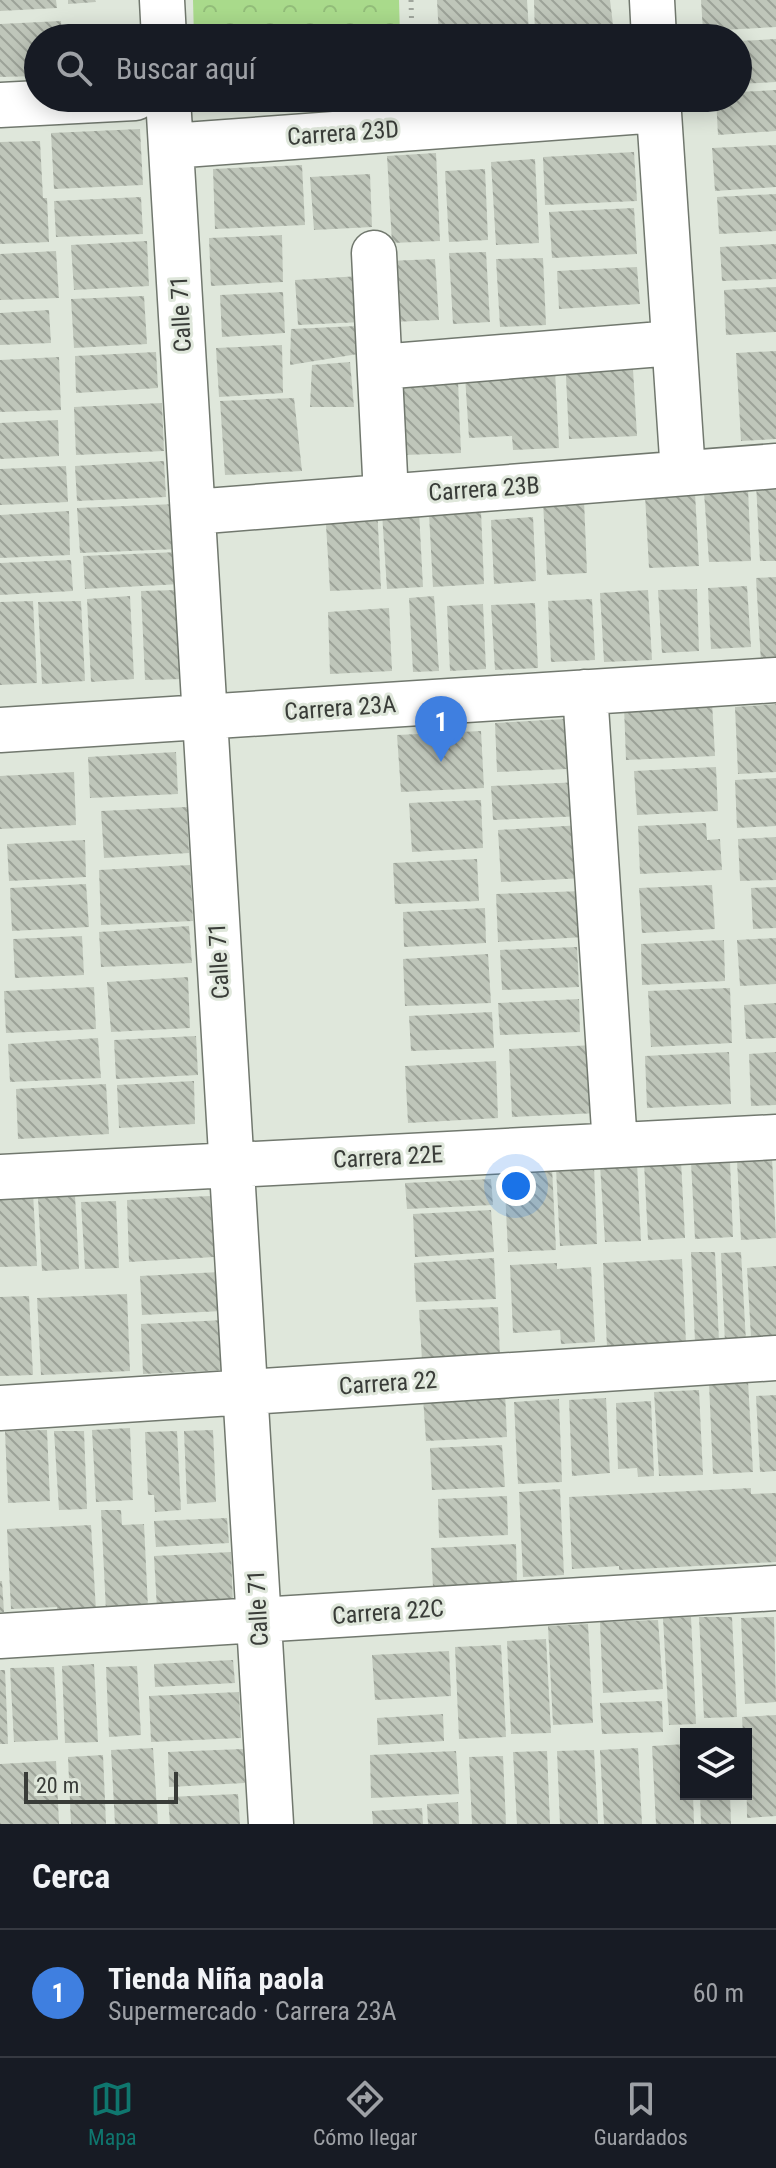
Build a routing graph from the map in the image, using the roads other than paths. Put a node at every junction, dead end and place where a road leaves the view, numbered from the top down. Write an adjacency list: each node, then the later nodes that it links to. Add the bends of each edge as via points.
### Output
1 (162, 0): 3 (street)
2 (652, 0): 4 (street)
3 (163, 24)
4 (653, 24)
5 (24, 104): 6 (street)
6 (0, 105)
7 (169, 112): 10 (street, Calle 71)
8 (565, 112): 10 (street, Carrera 23D)
9 (659, 112): 12 (street)
10 (171, 146): 17 (street, Calle 71)
11 (374, 253): 13 (street)
12 (673, 343): 13 (street); 15 (street)
13 (380, 367): 16 (street)
14 (776, 466): 15 (street, Carrera 23B)
15 (683, 473): 16 (street, Carrera 23B)
16 (386, 496): 17 (street, Carrera 23B)
17 (193, 512): 20 (street, Calle 71)
18 (776, 680): 19 (street, Carrera 23A)
19 (585, 692): 20 (street, Carrera 23A); 23 (street)
20 (205, 717): 21 (street, Carrera 23A); 24 (street, Calle 71)
21 (0, 730)
22 (776, 1137): 23 (street, Carrera 22E)
23 (615, 1145): 24 (street, Carrera 22E)
24 (231, 1165): 25 (street, Carrera 22E); 27 (street, Calle 71)
25 (0, 1177)
26 (776, 1358): 27 (street, Carrera 22)
27 (246, 1392): 28 (street, Carrera 22); 30 (street, Calle 71)
28 (0, 1408)
29 (776, 1588): 30 (street, Carrera 22C)
30 (259, 1620): 31 (street, Carrera 22C); 32 (street, Calle 71)
31 (0, 1636)
32 (271, 1824)

